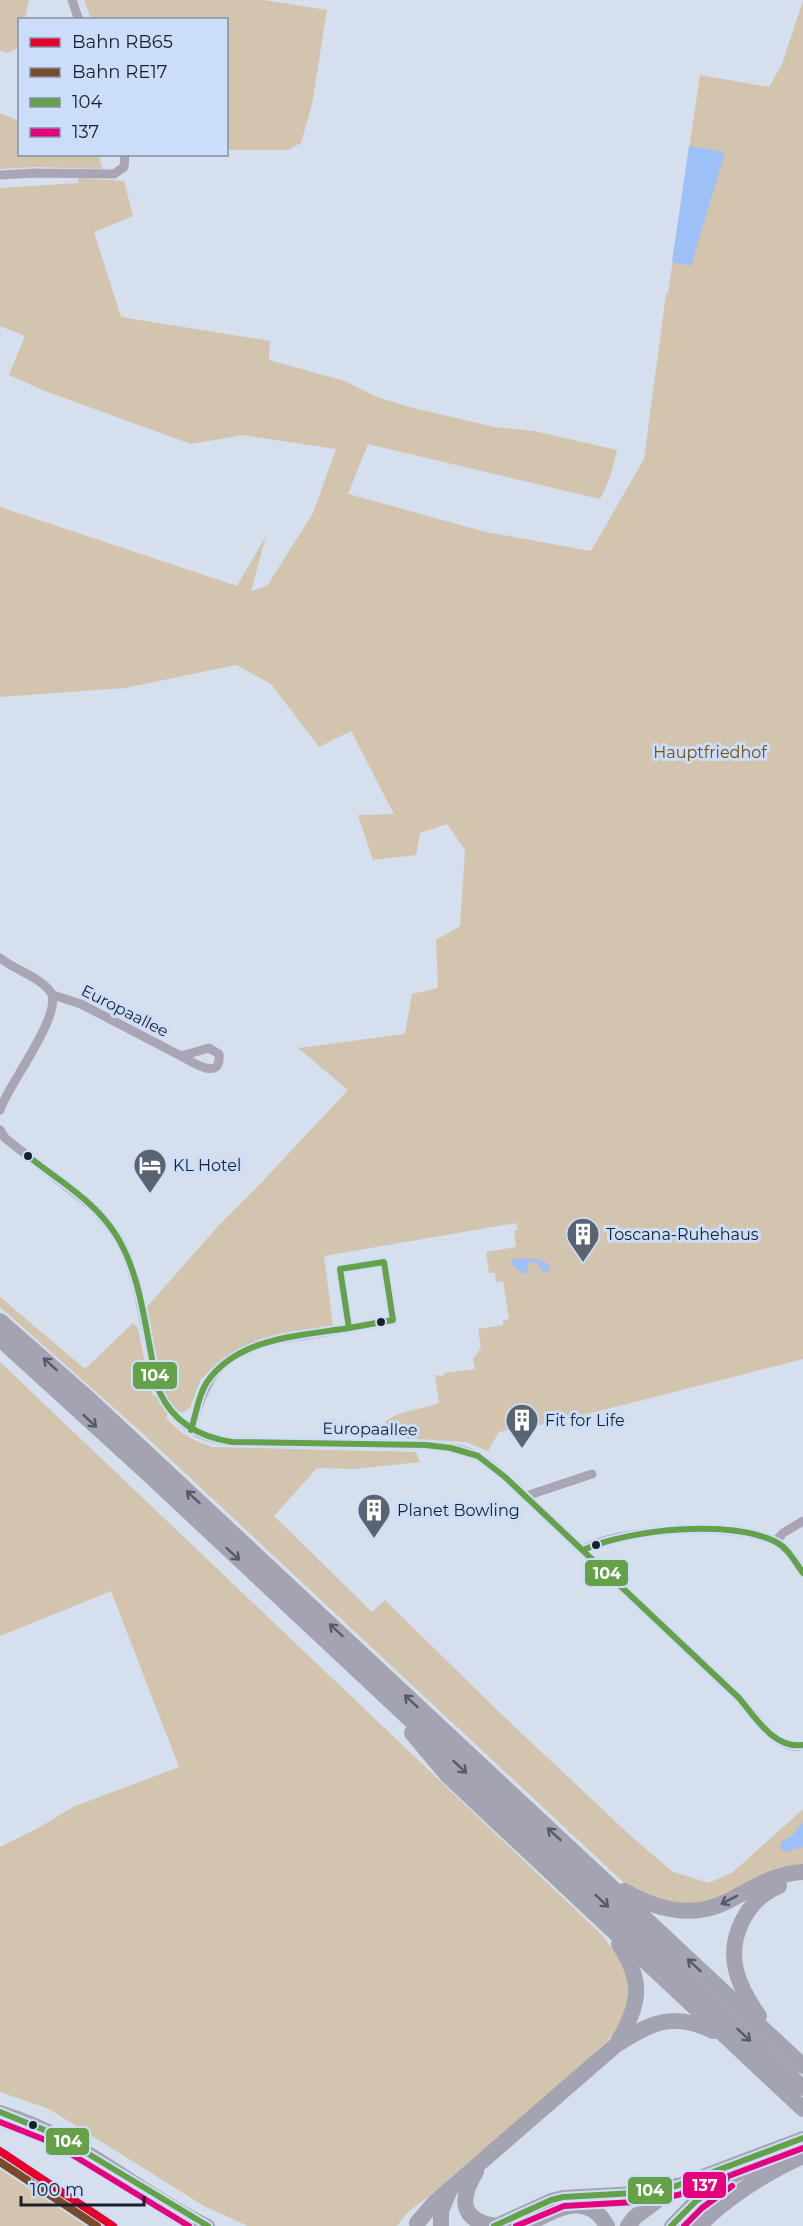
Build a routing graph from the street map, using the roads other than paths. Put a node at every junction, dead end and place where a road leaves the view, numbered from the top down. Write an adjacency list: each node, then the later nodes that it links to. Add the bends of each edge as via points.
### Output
1 (72, 0): 2 (street)
2 (78, 18)
3 (125, 156): 4 (street, via 124,167 114,174)
4 (0, 175)
5 (0, 961): 6 (street, Europaallee, via 43,984)
6 (53, 995): 7 (street, Europaallee, via 81,1004); 8 (street, Europaallee, via 47,1023)
7 (181, 1056)
8 (0, 1110)
9 (0, 1130): 13 (street, Europaallee, via 95,1209 112,1228 127,1255 137,1287 159,1391 178,1419)
10 (0, 1321): 23 (highway, one-way to 10, via 89,1399)
11 (349, 1328): 13 (street, via 257,1344 236,1355 208,1381)
12 (0, 1339): 20 (highway, one-way to 20)
13 (191, 1430): 15 (street, Europaallee, via 210,1439 232,1442 453,1447 485,1460)
14 (592, 1474): 15 (street)
15 (526, 1496): 18 (street, Europaallee)
16 (803, 1521): 17 (street)
17 (776, 1541): 18 (street, via 742,1533 690,1529 602,1540); 19 (street)
18 (583, 1550): 21 (street, Europaallee, via 740,1698 773,1737 789,1747)
19 (803, 1573)
20 (387, 1698): 25 (highway, via 448,1776); 30 (highway, one-way to 30)
21 (803, 1745)
22 (803, 1872): 23 (highway, one-way to 23, via 775,1877 723,1904 680,1911 658,1908)
23 (596, 1874): 28 (highway, one-way to 23)
24 (803, 1880): 28 (highway, via 783,1884 762,1896 742,1920 735,1943 734,1962 746,1997)
25 (607, 1926): 26 (highway); 27 (highway, via 627,1956 637,1986 634,2010)
26 (729, 2041): 27 (highway, via 699,2025 675,2020 645,2027); 31 (highway)
27 (616, 2045): 35 (highway)
28 (783, 2048): 29 (highway)
29 (803, 2066)
30 (803, 2088)
31 (803, 2109)
32 (0, 2112): 40 (main road, via 71,2141)
33 (803, 2138): 36 (main road)
34 (803, 2154): 45 (main road, via 720,2183); 46 (highway, via 745,2187)
35 (485, 2158): 37 (highway); 41 (highway, via 467,2189 465,2204 473,2218)
36 (676, 2186): 41 (main road, via 563,2197); 44 (highway)
37 (450, 2190): 38 (highway); 39 (highway, via 441,2211)
38 (415, 2224): 39 (main road, via 432,2221)
39 (441, 2225)
40 (208, 2226)
41 (495, 2226)
42 (523, 2226): 43 (highway, via 572,2205 594,2211)
43 (606, 2226)
44 (628, 2226)
45 (671, 2226)
46 (699, 2226)

